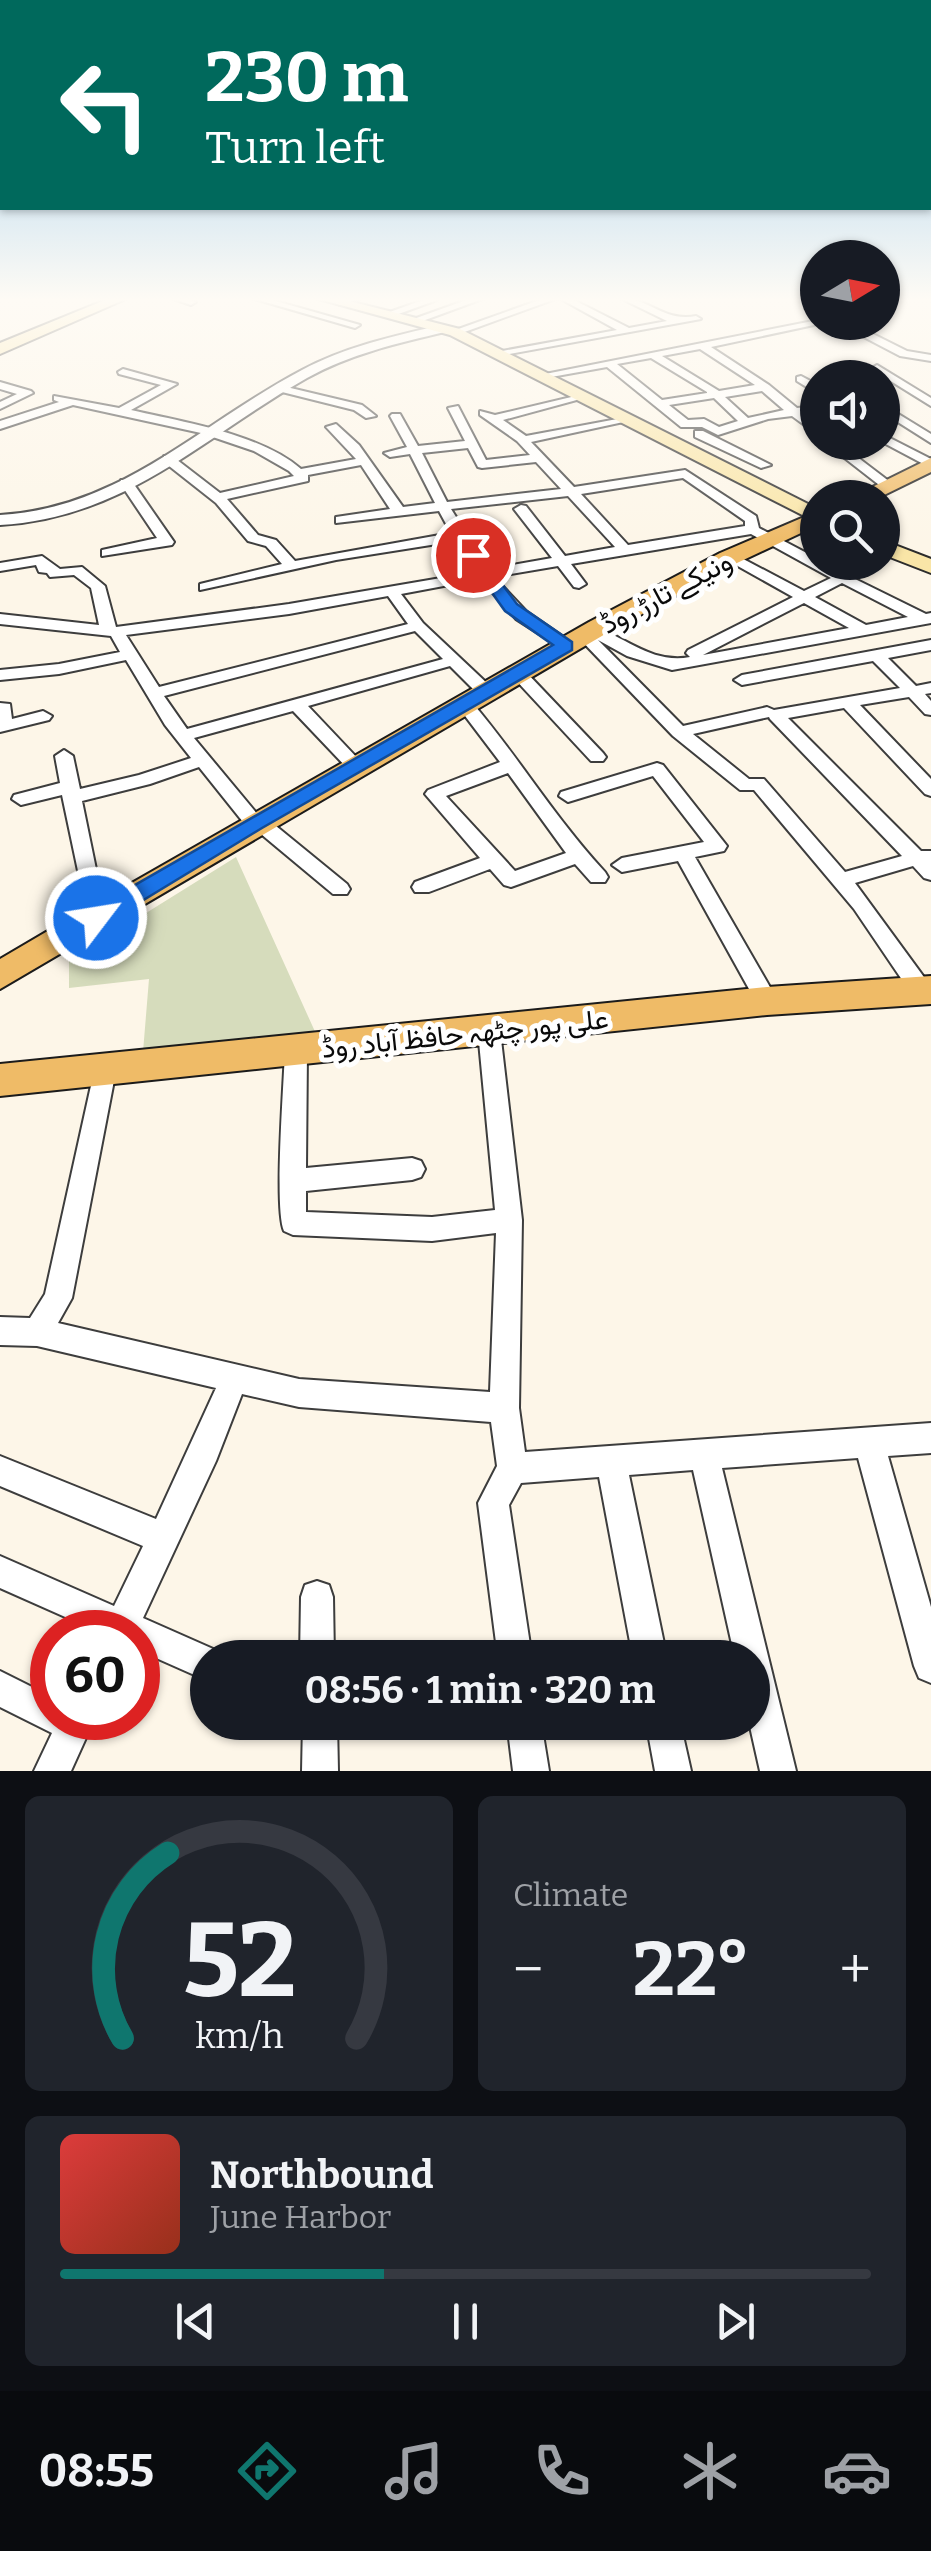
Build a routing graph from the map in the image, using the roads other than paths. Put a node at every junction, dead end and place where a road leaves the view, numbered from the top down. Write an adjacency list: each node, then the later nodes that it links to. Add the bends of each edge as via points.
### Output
1 (158, 381): 20 (street, via 171,384)
2 (293, 381): 10 (street)
3 (549, 381): 11 (main road)
4 (633, 381): 17 (street)
5 (694, 381): 12 (street)
6 (755, 381): 9 (street)
7 (900, 383): 16 (street)
8 (0, 385): 18 (street, via 26,392)
9 (765, 387): 12 (street); 22 (street)
10 (278, 388): 30 (street); 46 (street, via 358,407 370,416 332,427)
11 (580, 396): 25 (main road); 27 (street)
12 (718, 396): 17 (street); 28 (street)
13 (58, 398): 14 (street)
14 (73, 401): 20 (street); 29 (street)
15 (512, 402): 27 (street, via 484,412)
16 (931, 403)
17 (662, 404): 28 (street, via 685,424 718,431)
18 (0, 406)
19 (454, 408): 37 (street)
20 (123, 410): 30 (street)
21 (800, 411): 22 (street)
22 (793, 412): 24 (street); 28 (street)
23 (396, 416): 39 (street)
24 (800, 418)
25 (624, 419): 35 (street); 44 (main road)
26 (900, 419): 34 (street)
27 (494, 420): 35 (street)
28 (746, 422)
29 (0, 425)
30 (208, 432): 43 (street); 49 (street)
31 (696, 433): 40 (street)
32 (905, 435): 33 (street)
33 (900, 436)
34 (931, 439)
35 (522, 440): 42 (street)
36 (749, 443): 40 (street)
37 (472, 444): 39 (street); 42 (street, via 482,464)
38 (900, 448): 47 (street)
39 (415, 449): 41 (street); 55 (street)
40 (731, 450): 44 (street); 48 (street)
41 (390, 452)
42 (537, 458): 53 (street)
43 (168, 459): 52 (street); 54 (street)
44 (703, 459): 56 (main road)
45 (854, 460): 50 (street)
46 (364, 461): 49 (street); 58 (street)
47 (931, 464): 51 (main road)
48 (765, 465)
49 (300, 473): 54 (street, via 303,478)
50 (881, 480)
51 (898, 480)
52 (126, 483): 59 (street, via 54,518); 65 (street, via 166,541)
53 (571, 494): 55 (street); 62 (street, via 685,474 751,519); 64 (street)
54 (217, 497): 70 (street, via 252,538 271,543)
55 (443, 505): 58 (street); 63 (street)
56 (800, 508)
57 (521, 509): 69 (street)
58 (398, 510): 60 (street)
59 (0, 520)
60 (340, 520)
61 (800, 523): 62 (main road, ونیکے تارڑ روڈ)
62 (763, 535): 64 (street); 66 (street); 68 (main road, ونیکے تارڑ روڈ)
63 (460, 536): 70 (street); 73 (street)
64 (624, 550): 69 (street)
65 (107, 554)
66 (800, 555)
67 (900, 556): 71 (main road)
68 (732, 557): 79 (street); 85 (main road, ونیکے تارڑ روڈ)
69 (559, 560): 73 (street); 76 (street)
70 (291, 566): 77 (street)
71 (931, 566)
72 (0, 567): 84 (street, via 42,560 44,570 55,574 77,570 98,586)
73 (486, 574): 78 (street); 85 (street, via 511,608)
74 (839, 580): 79 (street)
75 (847, 580): 80 (street)
76 (579, 584)
77 (205, 587)
78 (391, 590): 82 (street); 84 (street)
79 (804, 598): 83 (street); 91 (street)
80 (929, 618): 83 (street)
81 (0, 619): 84 (street)
82 (418, 626): 90 (street); 96 (street)
83 (864, 630): 89 (street)
84 (112, 632): 87 (street)
85 (581, 637): 91 (street, via 658,662); 92 (main road, ونیکے تارڑ روڈ); 104 (street)
86 (931, 645): 88 (street)
87 (128, 654): 93 (street); 96 (street)
88 (876, 655): 94 (street); 95 (street)
89 (723, 656): 91 (street); 94 (street)
90 (452, 660): 97 (street); 99 (street)
91 (688, 662)
92 (518, 673): 97 (main road, ونیکے تارڑ روڈ); 107 (street)
93 (0, 675)
94 (742, 680): 101 (street)
95 (921, 689): 98 (street); 100 (street)
96 (153, 694): 105 (street)
97 (474, 698): 109 (street); 110 (main road, ونیکے تارڑ روڈ)
98 (846, 702): 101 (street); 111 (street)
99 (296, 704): 105 (street); 110 (street)
100 (931, 710)
101 (772, 714): 104 (street); 119 (street)
102 (43, 716): 103 (street)
103 (1, 720)
104 (679, 732): 122 (street, via 746,786 758,783)
105 (183, 736): 108 (street)
106 (64, 756): 112 (street)
107 (598, 757)
108 (202, 760): 112 (street, via 144,780); 115 (street)
109 (513, 763): 117 (street); 118 (street, via 434,794)
110 (355, 766): 115 (main road, ونیکے تارڑ روڈ)
111 (931, 790)
112 (71, 792): 114 (street); 125 (street)
113 (568, 796): 116 (street, via 657,769 717,846)
114 (21, 799)
115 (256, 822): 124 (street); 125 (main road, ونیکے تارڑ روڈ)
116 (684, 854): 120 (street); 128 (street)
117 (578, 856): 118 (street, via 511,880); 121 (street)
118 (494, 860): 123 (street)
119 (926, 862): 122 (street)
120 (622, 864)
121 (598, 877)
122 (841, 880): 127 (street)
123 (422, 887)
124 (340, 890)
125 (96, 918): 126 (main road, ونیکے تارڑ روڈ)
126 (0, 976)
127 (926, 990): 128 (main road, علی پور چٹھہ حافظ آباد روڈ)
128 (767, 1001): 129 (main road, علی پور چٹھہ حافظ آباد روڈ)
129 (489, 1031): 130 (main road, علی پور چٹھہ حافظ آباد روڈ); 135 (street)
130 (296, 1050): 131 (main road, علی پور چٹھہ حافظ آباد روڈ); 134 (street)
131 (104, 1070): 132 (main road, علی پور چٹھہ حافظ آباد روڈ); 137 (street, via 58,1298)
132 (0, 1080)
133 (412, 1168): 134 (street)
134 (292, 1181): 135 (street, via 291,1217 300,1226 432,1229)
135 (509, 1220): 139 (street)
136 (0, 1331): 137 (street)
137 (37, 1332): 138 (street)
138 (234, 1378): 139 (street, via 299,1393); 146 (street)
139 (504, 1408): 144 (street)
140 (931, 1438): 141 (street)
141 (869, 1442): 142 (street); 157 (street)
142 (704, 1454): 143 (street); 154 (street)
143 (611, 1461): 144 (street); 153 (street)
144 (512, 1468): 152 (street, via 493,1503)
145 (0, 1471): 146 (street)
146 (164, 1538): 150 (street)
147 (0, 1572): 149 (street)
148 (317, 1597): 151 (street)
149 (83, 1610)
150 (137, 1610)
151 (312, 1640)
152 (512, 1640)
153 (646, 1640)
154 (748, 1640)
155 (160, 1644): 156 (street)
156 (190, 1656)
157 (931, 1666)
158 (0, 1688): 159 (street)
159 (30, 1703)
160 (770, 1737): 169 (street)
161 (60, 1740): 165 (street)
162 (320, 1740): 166 (street)
163 (527, 1740): 167 (street)
164 (666, 1740): 168 (street)
165 (52, 1771)
166 (320, 1771)
167 (531, 1771)
168 (672, 1771)
169 (778, 1771)

